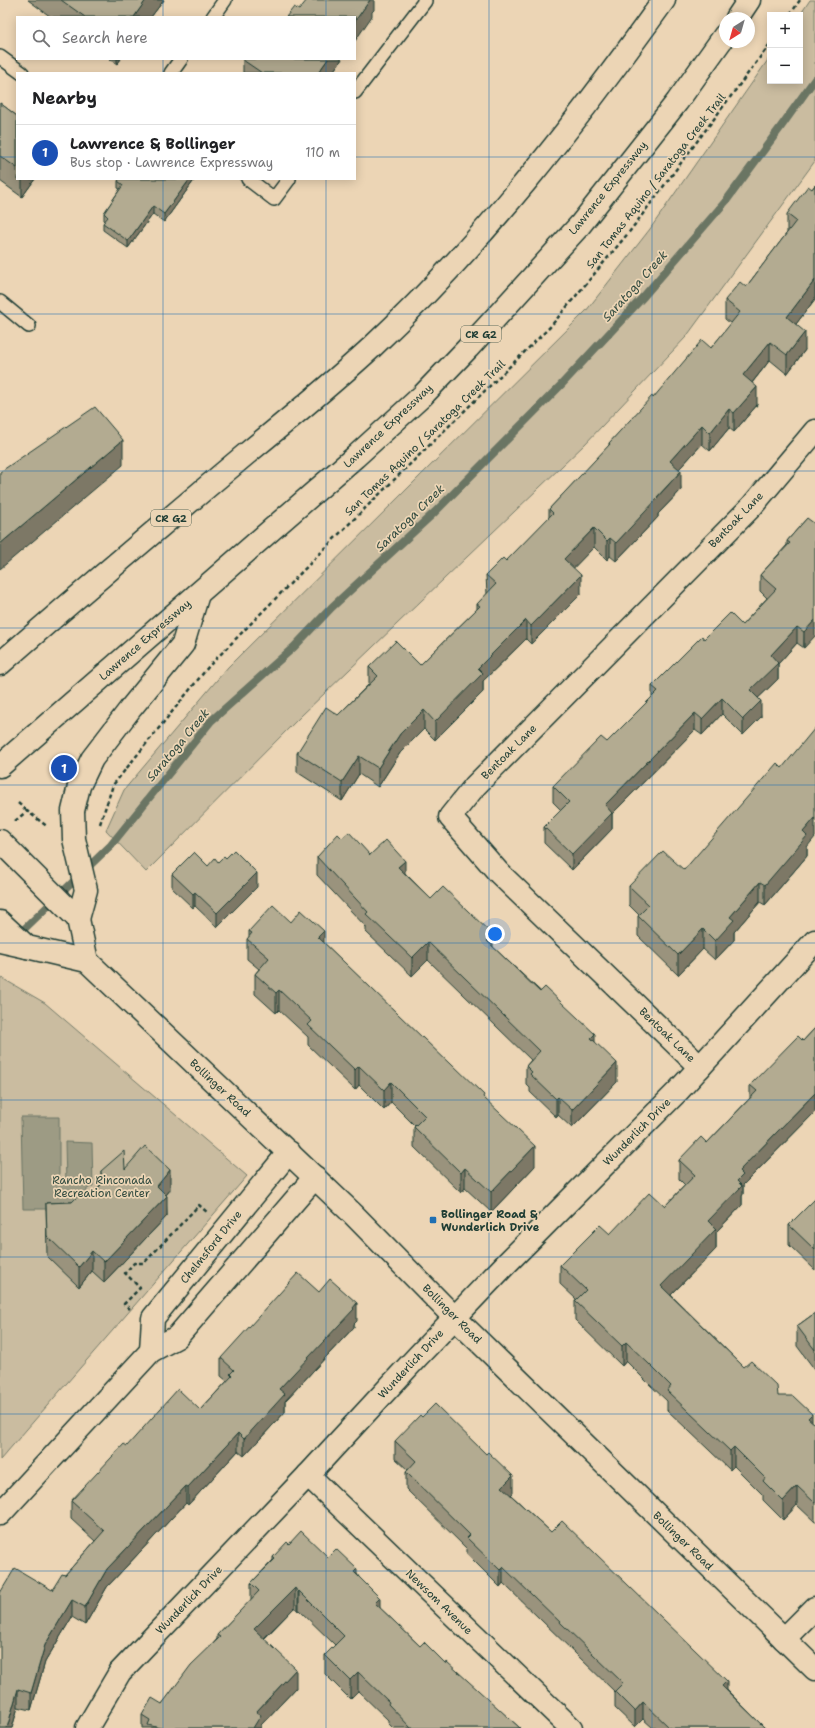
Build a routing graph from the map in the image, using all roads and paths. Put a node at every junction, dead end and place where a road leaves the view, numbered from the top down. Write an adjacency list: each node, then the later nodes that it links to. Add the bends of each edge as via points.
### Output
1 (225, 0): 8 (lane)
2 (424, 0): 15 (lane)
3 (664, 0): 22 (main road, CR G2, via 534,174 445,273 371,348)
4 (749, 0): 6 (main road)
5 (800, 0): 7 (path)
6 (741, 12)
7 (792, 12)
8 (214, 16)
9 (719, 43): 21 (main road, Lawrence Expressway / CR G2, via 677,102 580,225 468,348 422,396)
10 (767, 48): 27 (path, San Tomas Aquino / Saratoga Creek Trail, via 630,231 550,327 209,666 113,785)
11 (0, 57): 13 (lane)
12 (180, 60): 14 (lane)
13 (21, 72)
14 (171, 72)
15 (356, 91)
16 (249, 180): 17 (lane, via 274,199)
17 (288, 180)
18 (0, 302): 19 (lane)
19 (29, 326)
20 (815, 431): 34 (main road, Bentoak Lane, via 752,506 475,786 450,817 499,873)
21 (198, 594): 23 (main road, Lawrence Expressway / CR G2); 30 (main road, via 183,644 92,759 79,786 74,811 74,839 86,890)
22 (0, 664)
23 (0, 766)
24 (18, 803): 25 (path)
25 (27, 811): 26 (path); 28 (path)
26 (16, 820)
27 (99, 828)
28 (51, 829)
29 (0, 841): 30 (main road)
30 (73, 913): 33 (main road)
31 (2, 930): 33 (main road, via 27,947)
32 (815, 942): 34 (main road, Wunderlich Drive)
33 (87, 961): 35 (main road, Bollinger Road)
34 (700, 1067): 39 (main road, Wunderlich Drive)
35 (289, 1152): 36 (main road, Bollinger Road); 40 (main road, Chelmsford Drive, via 153,1318)
36 (315, 1176): 39 (main road, Bollinger Road); 40 (main road, via 177,1337)
37 (209, 1214): 38 (path, via 200,1205 144,1263 134,1263 126,1273 140,1288 124,1304)
38 (133, 1312)
39 (455, 1318): 41 (main road, Wunderlich Drive); 44 (main road, Bollinger Road)
40 (151, 1350): 42 (main road)
41 (308, 1475): 46 (main road, Wunderlich Drive, via 120,1672); 47 (main road, Newsom Avenue)
42 (0, 1514)
43 (815, 1608): 44 (main road)
44 (784, 1639): 45 (main road, Bollinger Road)
45 (815, 1669)
46 (87, 1728)
47 (571, 1728)

